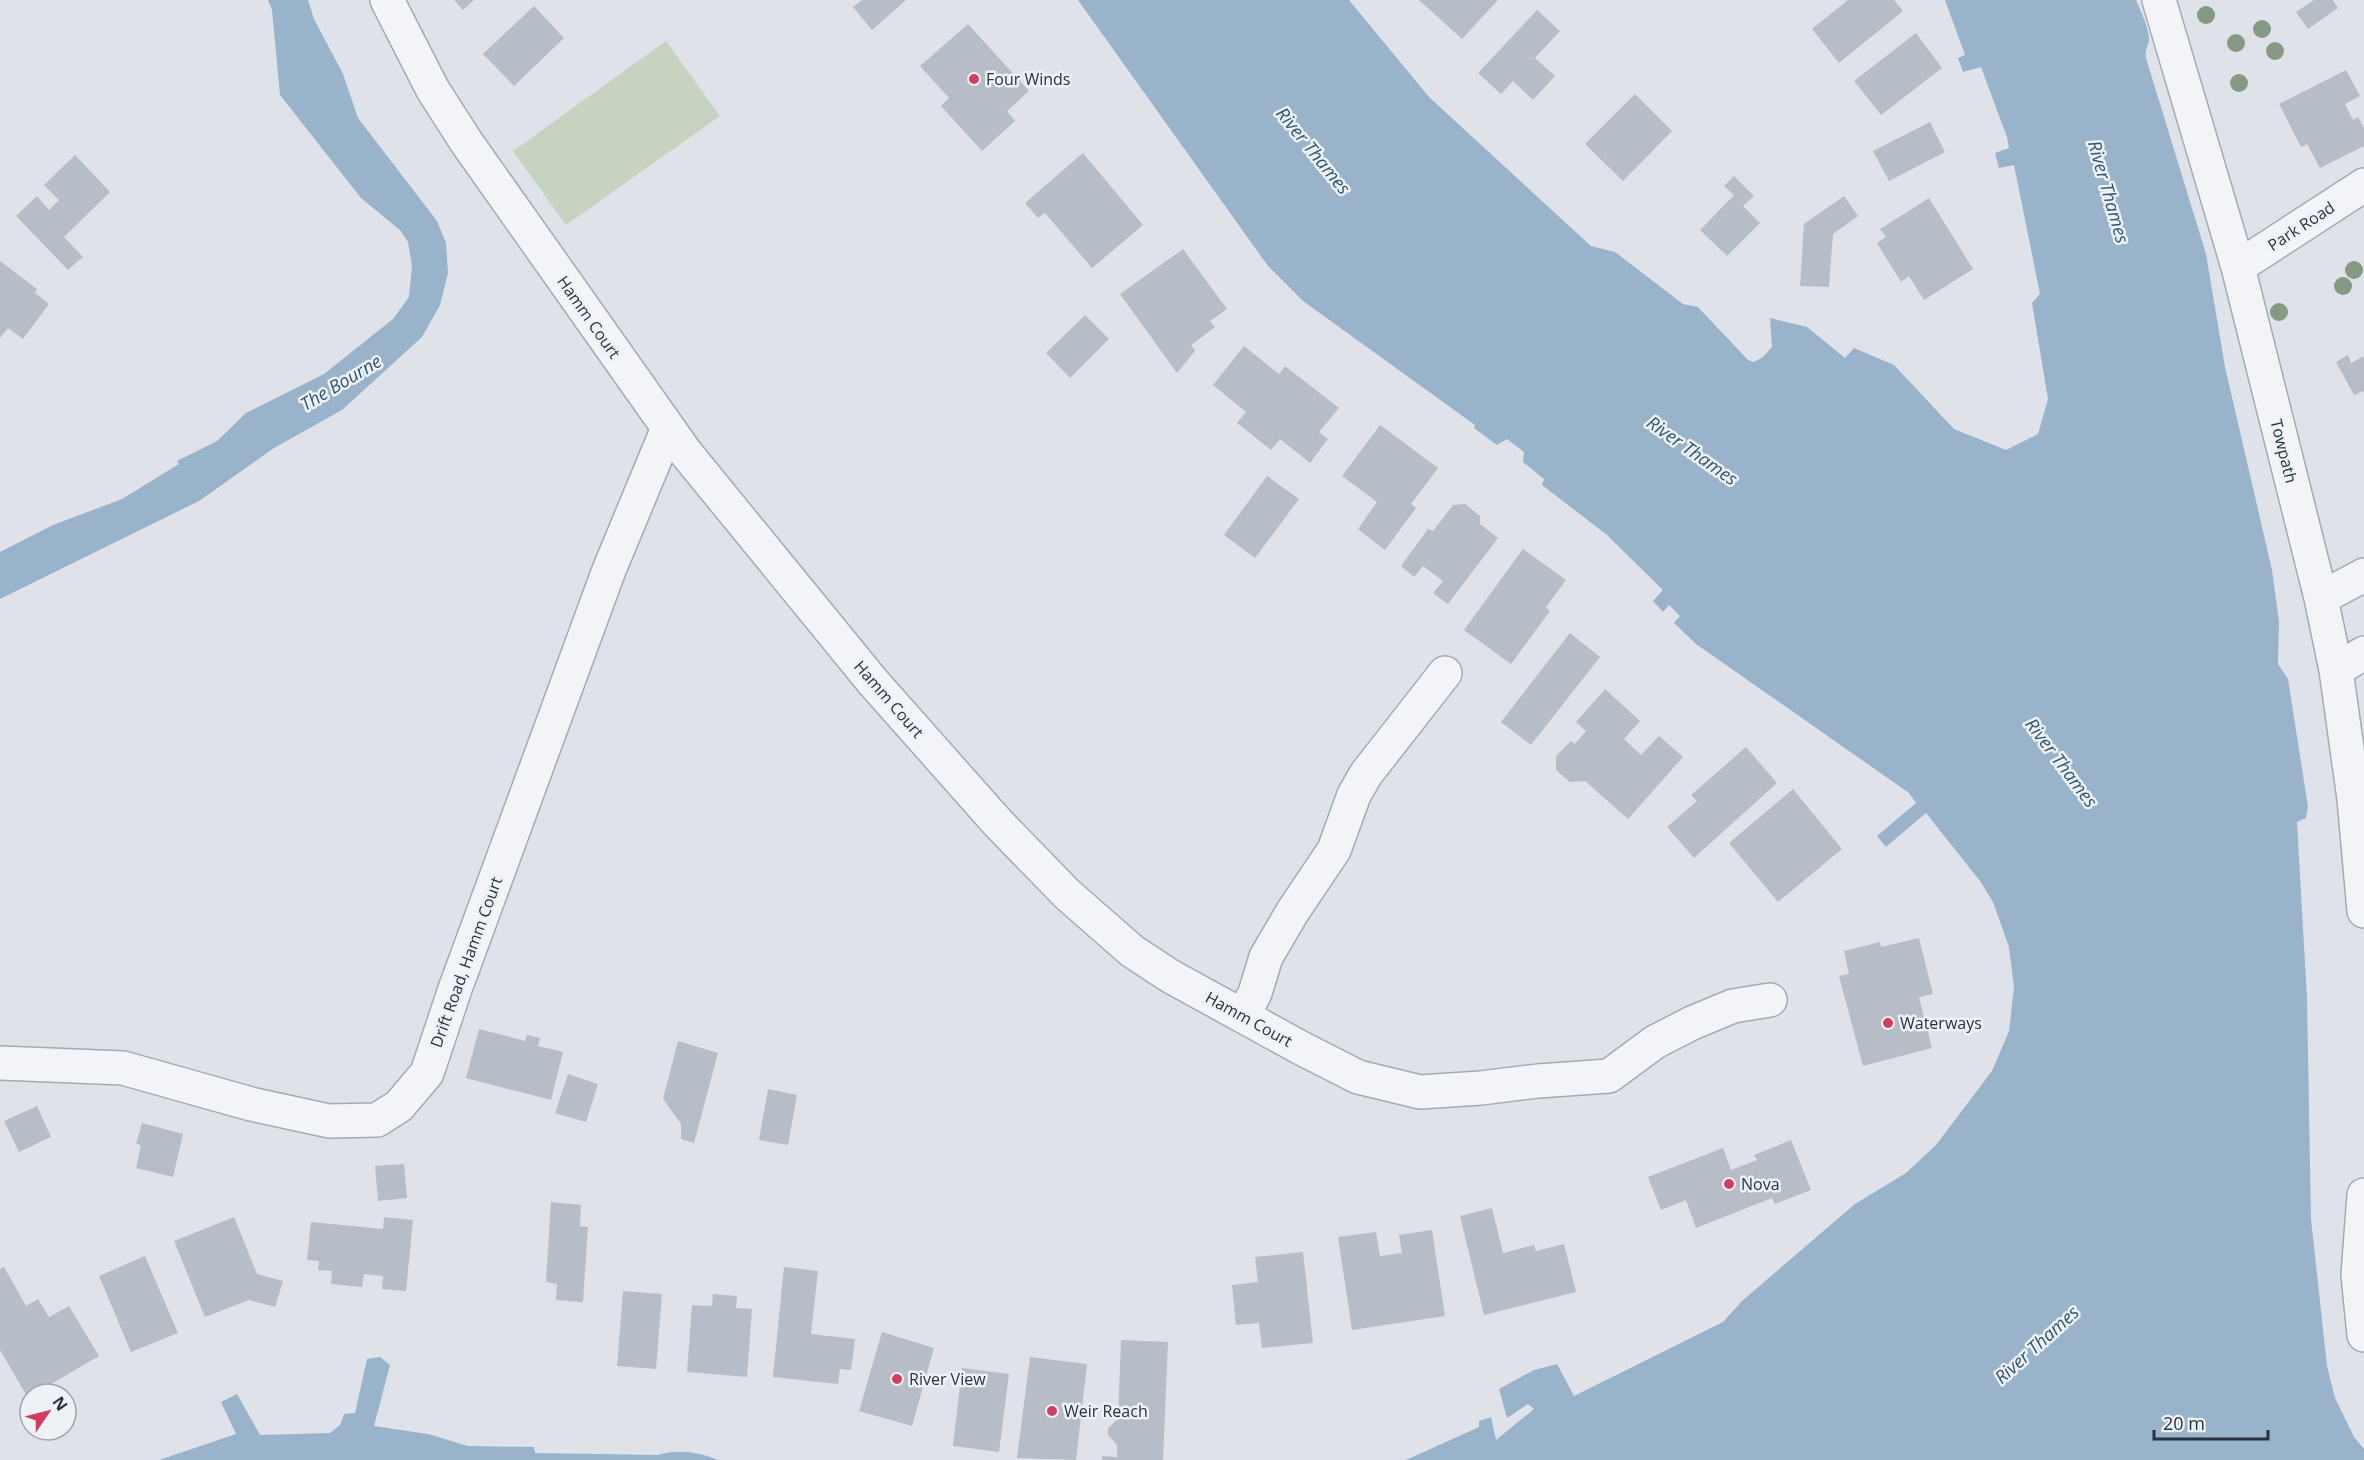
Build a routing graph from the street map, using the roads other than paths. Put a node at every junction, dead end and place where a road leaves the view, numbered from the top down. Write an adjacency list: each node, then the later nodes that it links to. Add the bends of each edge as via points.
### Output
1 (387, 0): 5 (street, Hamm Court, via 433,90 467,144)
2 (2159, 0): 4 (street, Towpath)
3 (2364, 185): 4 (street, Park Road)
4 (2238, 267): 7 (street, Towpath)
5 (669, 429): 13 (street, Hamm Court, via 880,690 998,824 1067,894 1132,951); 14 (street, Drift Road, Hamm Court, via 609,570 427,1073 399,1106 377,1120 329,1121 123,1068)
6 (2364, 575): 7 (street)
7 (2321, 598): 9 (street, Towpath)
8 (2364, 653): 9 (street)
9 (2336, 670): 11 (street, Towpath)
10 (1445, 673): 13 (street, via 1366,774 1334,850 1266,957)
11 (2364, 911)
12 (1770, 1000): 13 (street, Hamm Court, via 1733,1006 1692,1023 1655,1042 1609,1076 1420,1092 1358,1077)
13 (1243, 1016)
14 (0, 1063)
15 (2364, 1195): 16 (street, via 2358,1275)
16 (2364, 1335)

